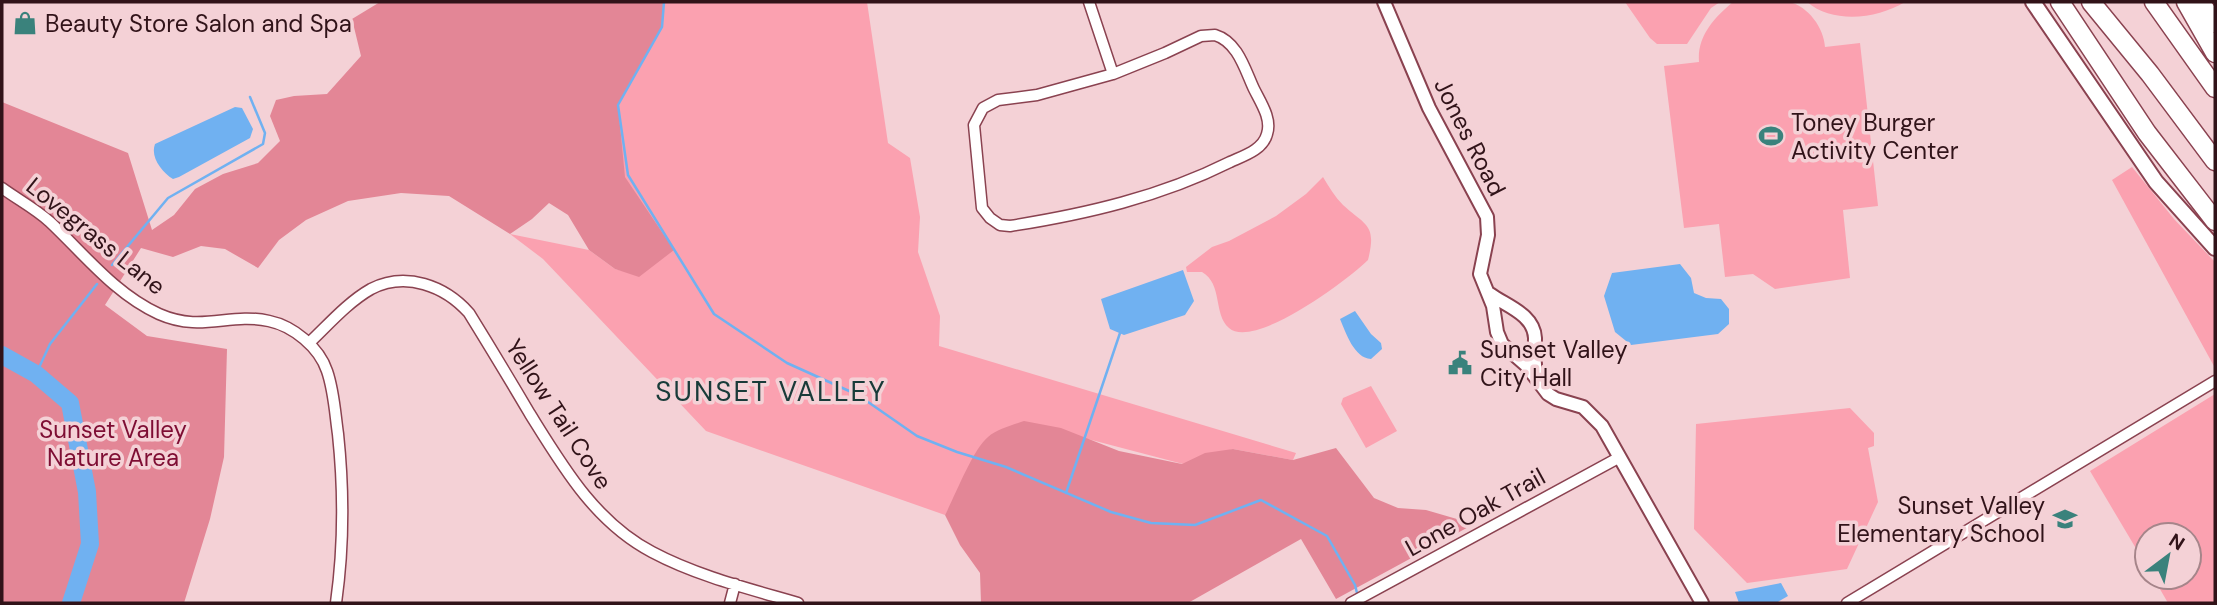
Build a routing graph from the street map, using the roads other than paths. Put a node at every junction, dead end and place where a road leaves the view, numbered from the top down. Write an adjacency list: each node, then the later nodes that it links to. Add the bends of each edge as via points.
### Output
1 (1089, 2): 12 (street)
2 (1384, 2): 19 (street, Jones Road, via 1429,108 1487,217 1480,274)
3 (2033, 2): 18 (main road, via 2156,182)
4 (2060, 2): 17 (highway, via 2147,133)
5 (2091, 2): 13 (highway)
6 (2103, 2): 13 (highway)
7 (2154, 2): 14 (highway)
8 (2186, 2): 11 (highway)
9 (2200, 2): 10 (highway)
10 (2215, 23)
11 (2215, 53)
12 (1112, 74): 12 (street, via 998,100 983,108 974,135 978,191 990,218 1010,226 1132,201 1216,169 1258,147 1268,134 1266,113 1234,48 1223,37 1201,36)
13 (2150, 74): 15 (highway)
14 (2215, 88)
15 (2215, 161)
16 (2, 188): 20 (street, Lovegrass Lane, via 49,222 141,305 177,321 269,321)
17 (2215, 221)
18 (2215, 248)
19 (1490, 294): 22 (street, Jones Road, via 1502,344); 22 (street, via 1530,322)
20 (309, 343): 24 (street, Yellow Tail Cove, via 373,288 411,282 447,293 469,313 572,481 607,519 651,552); 26 (street, Lovegrass Lane, via 327,368 336,417 343,526)
21 (2215, 381): 30 (street)
22 (1539, 383): 23 (street, Jones Road, via 1556,399 1591,413)
23 (1619, 457): 25 (street, Lone Oak Trail); 29 (street, Jones Road)
24 (736, 584): 27 (street); 28 (street, Yellow Tail Cove)
25 (1356, 600)
26 (336, 603)
27 (730, 603)
28 (798, 603)
29 (1702, 603)
30 (1847, 603)

